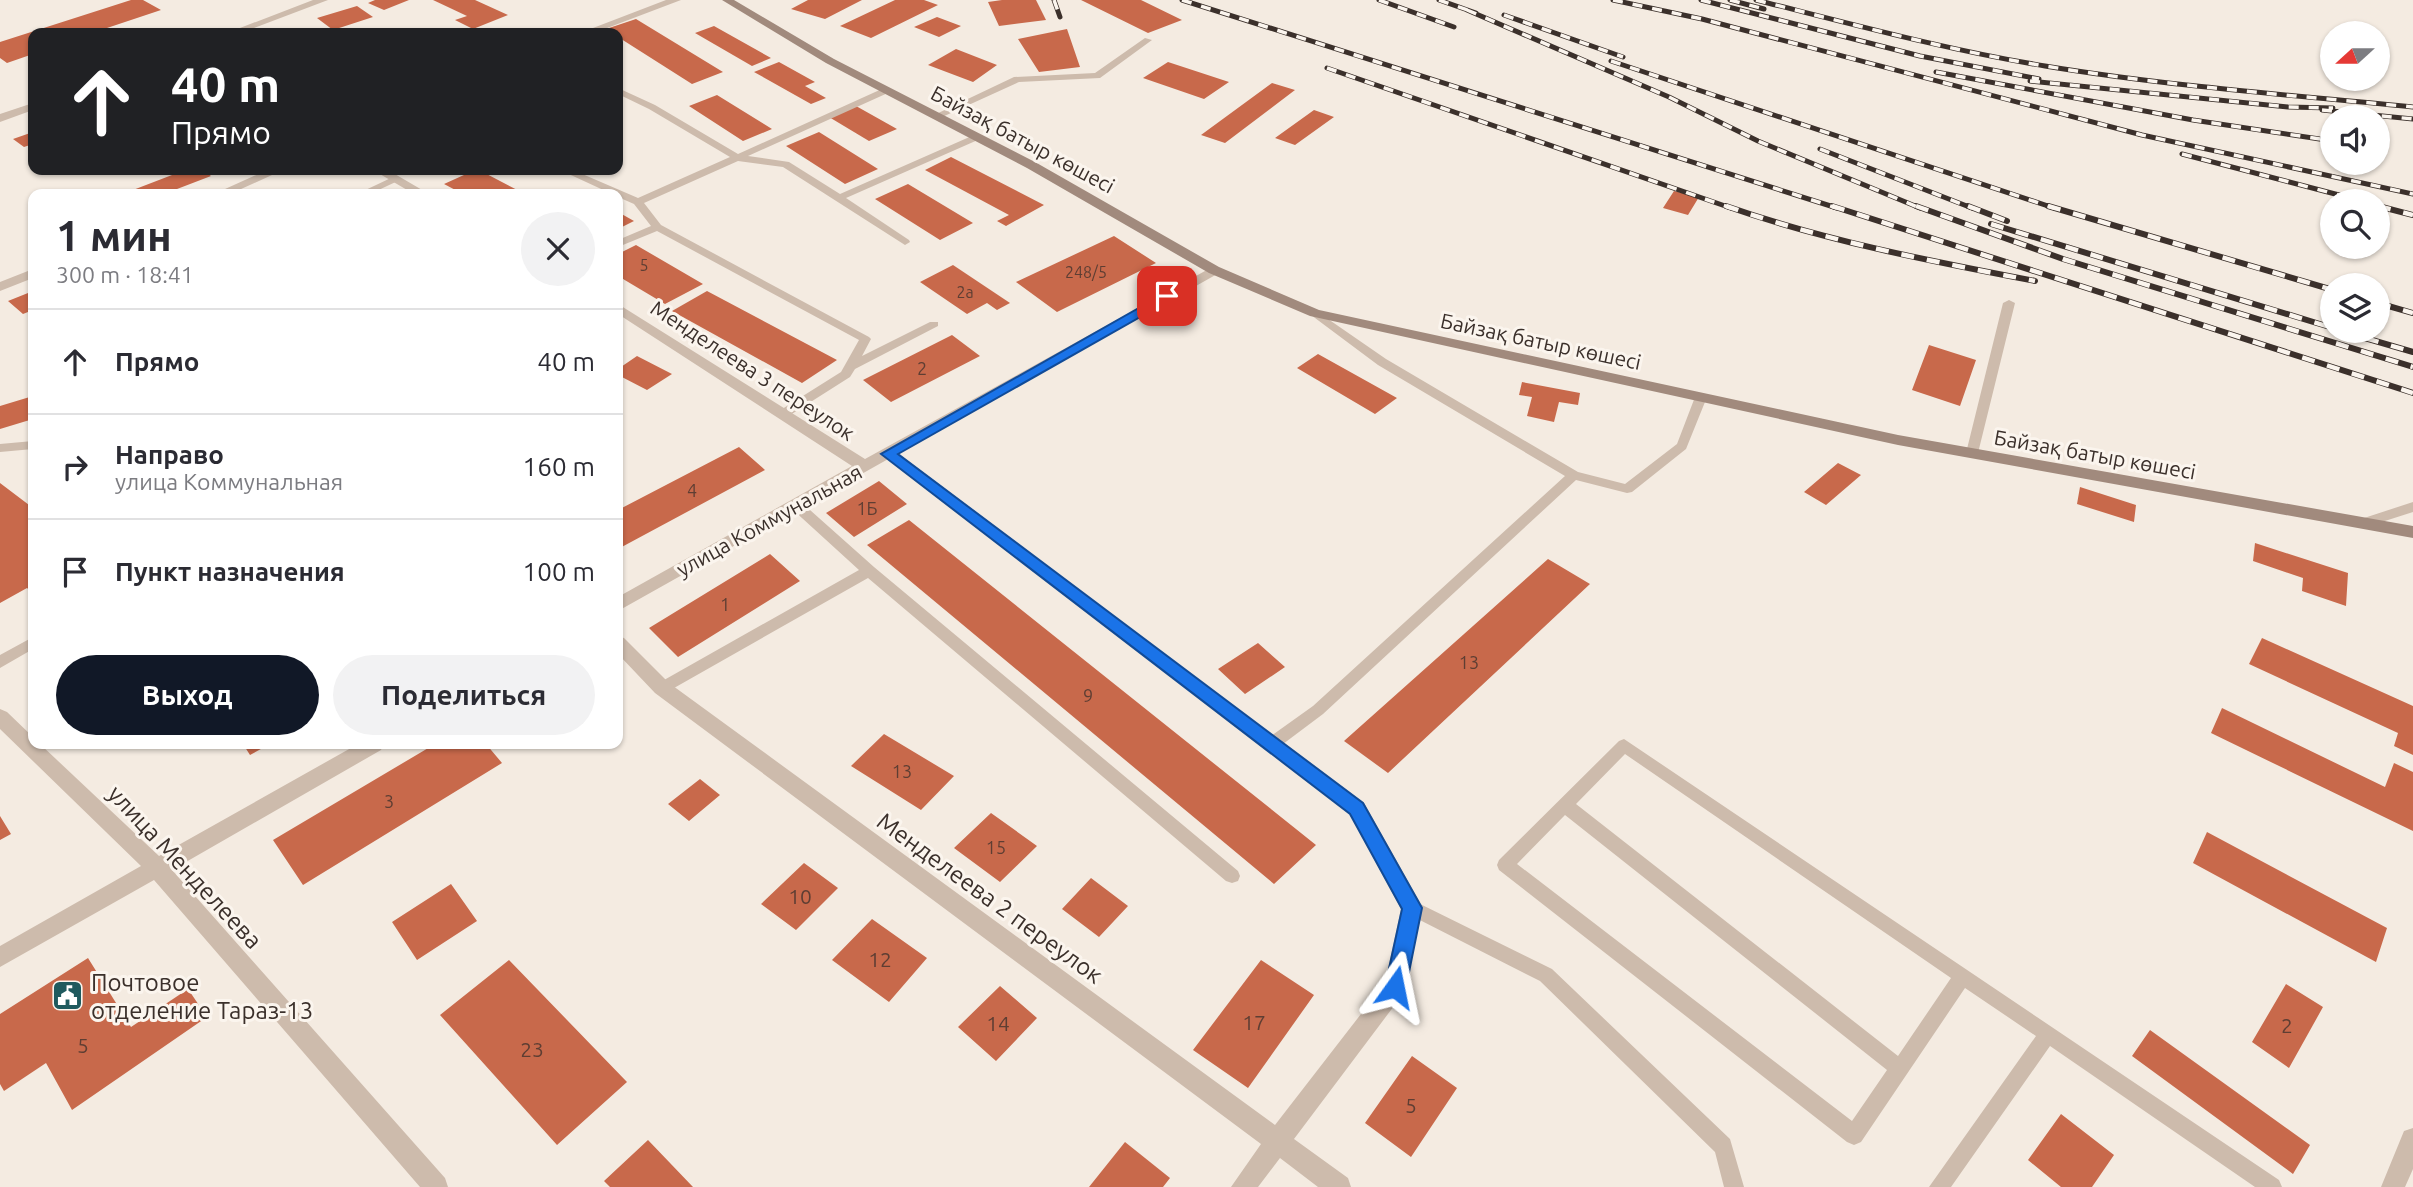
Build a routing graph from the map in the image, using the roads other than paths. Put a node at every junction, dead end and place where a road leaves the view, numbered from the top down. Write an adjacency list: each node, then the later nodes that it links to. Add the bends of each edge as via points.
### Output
1 (323, 0): 4 (street)
2 (676, 0): 5 (street)
3 (727, 0): 7 (main road, Байзақ батыр көшесі)
4 (246, 28)
5 (599, 28)
6 (1148, 40): 10 (lane, via 1097,76 1017,79)
7 (887, 90): 10 (main road, Байзақ батыр көшесі); 13 (lane)
8 (623, 93): 13 (lane)
9 (28, 108): 11 (street)
10 (937, 116): 12 (main road, Байзақ батыр көшесі)
11 (0, 118)
12 (978, 137): 23 (lane); 28 (main road, Байзақ батыр көшесі)
13 (738, 158): 23 (lane, via 786,163); 24 (lane)
14 (265, 175): 18 (street)
15 (389, 175): 17 (street)
16 (576, 175): 21 (lane)
17 (397, 179): 19 (lane); 20 (street)
18 (232, 189)
19 (374, 189)
20 (414, 189)
21 (608, 189)
22 (623, 195): 24 (lane)
23 (839, 198): 27 (lane)
24 (638, 202): 25 (lane)
25 (657, 227): 26 (lane); 35 (lane, via 865,339)
26 (623, 242)
27 (905, 242)
28 (1214, 270): 33 (main road, Байзақ батыр көшесі); 41 (street, улица Коммунальная)
29 (28, 276): 30 (street)
30 (0, 287)
31 (2009, 303): 40 (lane)
32 (623, 311): 37 (street, Менделеева 3 переулок)
33 (1315, 313): 36 (main road, Байзақ батыр көшесі); 43 (lane, via 1382,362)
34 (934, 324): 35 (lane)
35 (851, 366): 37 (lane, via 846,374)
36 (1701, 397): 40 (main road, Байзақ батыр көшесі); 43 (lane, via 1682,446 1627,489)
37 (783, 414): 42 (street, Менделеева 3 переулок)
38 (28, 445): 39 (lane)
39 (0, 448)
40 (1972, 453): 46 (main road, Байзақ батыр көшесі)
41 (888, 454): 42 (street, улица Коммунальная); 56 (lane)
42 (865, 467): 44 (street, улица Коммунальная)
43 (1574, 475): 56 (lane, via 1318,710)
44 (796, 505): 48 (lane); 49 (street, улица Коммунальная)
45 (2413, 507): 46 (lane)
46 (2363, 523): 47 (main road, Байзақ батыр көшесі)
47 (2413, 532)
48 (869, 570): 53 (lane); 62 (lane)
49 (623, 602)
50 (28, 645): 52 (lane)
51 (623, 647): 53 (street, Менделеева 2 переулок)
52 (0, 662)
53 (662, 688): 69 (street, Менделеева 2 переулок)
54 (0, 717): 55 (street, улица Менделеева)
55 (28, 744)
56 (1271, 744): 60 (lane)
57 (33, 749): 61 (street, улица Менделеева)
58 (365, 749): 61 (street)
59 (1565, 805): 65 (lane, via 1624,745); 67 (lane); 67 (lane, via 1505,864 1854,1135)
60 (1356, 809): 63 (street)
61 (156, 867): 64 (street); 70 (street, улица Менделеева)
62 (1232, 876)
63 (1412, 908): 69 (street, via 1395,987); 73 (lane, via 1546,975 1723,1146)
64 (0, 957)
65 (1963, 976): 66 (lane); 67 (lane)
66 (2048, 1034): 74 (lane); 75 (lane)
67 (1900, 1069)
68 (2413, 1140): 76 (street)
69 (1276, 1142): 71 (street); 72 (street, Менделеева 2 переулок)
70 (436, 1187)
71 (1243, 1187)
72 (1339, 1187)
73 (1734, 1187)
74 (1939, 1187)
75 (2272, 1187)
76 (2393, 1187)

